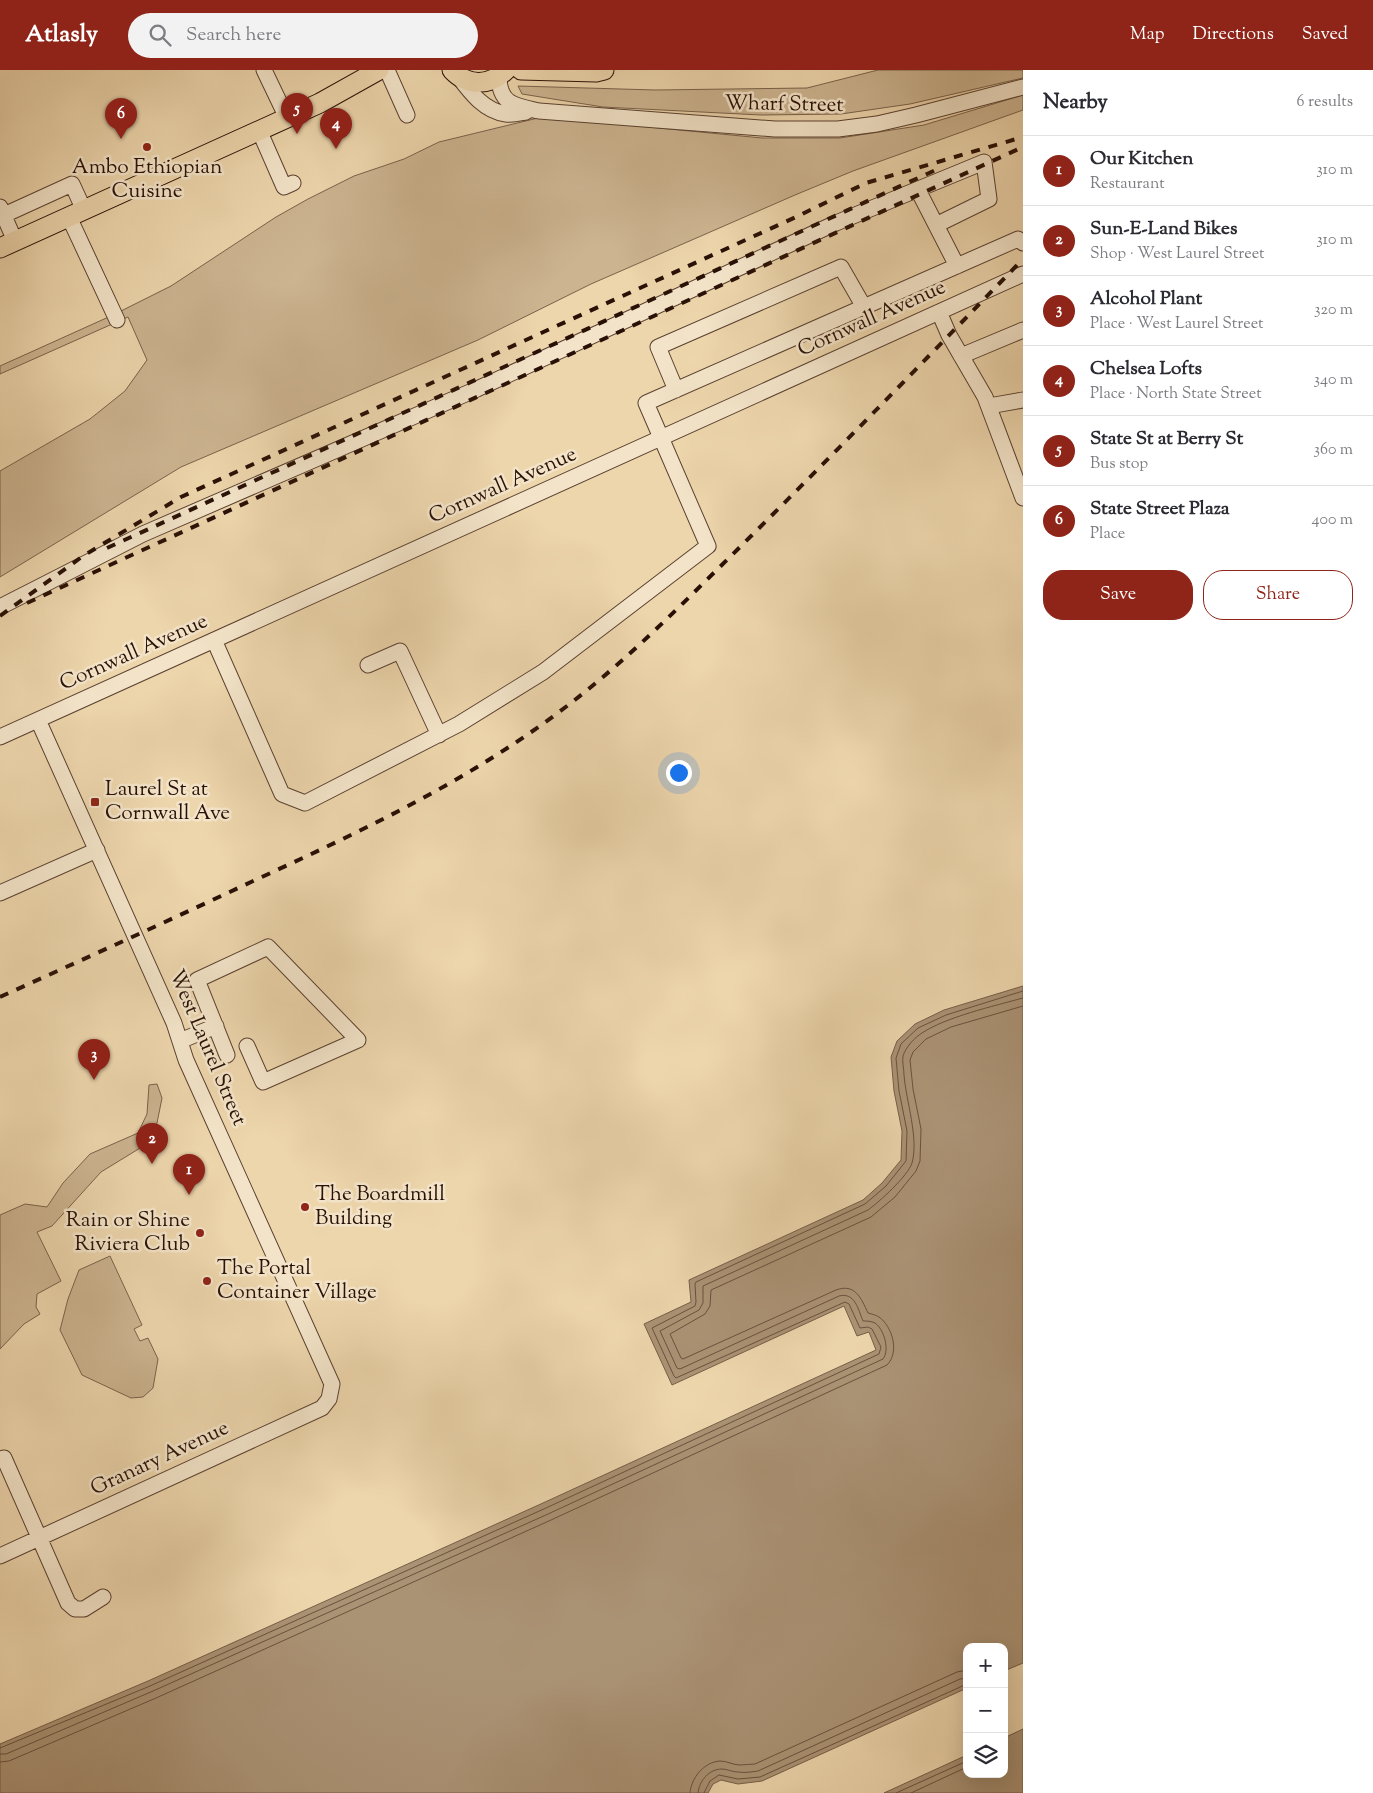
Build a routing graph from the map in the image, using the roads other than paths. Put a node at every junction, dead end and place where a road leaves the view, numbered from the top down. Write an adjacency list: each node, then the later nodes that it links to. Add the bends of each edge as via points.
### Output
1 (264, 70): 11 (street)
2 (379, 70): 11 (main road)
3 (387, 70): 10 (street)
4 (521, 70): 5 (main road)
5 (604, 70)
6 (455, 73): 7 (main road, via 478,83 490,81); 9 (street, via 471,95 495,111 507,114)
7 (503, 73): 9 (street, via 500,90 508,102)
8 (1023, 87): 9 (street, Wharf Street, via 900,119 838,129 776,129)
9 (539, 111)
10 (407, 115)
11 (286, 118): 12 (main road)
12 (259, 130): 13 (street, via 284,187); 16 (main road)
13 (293, 183)
14 (918, 190): 17 (street); 17 (street, via 984,162 989,199); 32 (street, via 836,223 468,393 143,534)
15 (2, 211): 16 (street, via 72,184); 19 (street)
16 (77, 213): 19 (main road); 24 (street)
17 (936, 225): 20 (street)
18 (1023, 243): 20 (street, via 1018,239)
19 (8, 245)
20 (957, 266): 22 (street)
21 (1023, 274): 23 (street, Cornwall Avenue)
22 (864, 307): 27 (street); 27 (street, via 841,267 658,347)
23 (940, 312): 26 (street); 30 (street, Cornwall Avenue)
24 (117, 320)
25 (1023, 330): 26 (street)
26 (961, 356): 29 (street)
27 (676, 390): 30 (street, via 646,403)
28 (1023, 400): 29 (street)
29 (987, 402): 31 (street)
30 (661, 438): 33 (street, Cornwall Avenue); 36 (street, via 708,546 544,672)
31 (1023, 498)
32 (0, 606)
33 (214, 640): 35 (street, Cornwall Avenue); 36 (street, via 282,794 305,803)
34 (368, 665): 36 (street, via 400,651)
35 (38, 720): 37 (street, Cornwall Avenue); 38 (street, West Laurel Street)
36 (439, 735)
37 (0, 737)
38 (97, 850): 39 (street); 41 (street, West Laurel Street)
39 (0, 893)
40 (216, 1026): 41 (street); 42 (street, via 197,980 268,947 358,1040 263,1082); 43 (street)
41 (180, 1040): 44 (street, West Laurel Street, via 186,1060 332,1384)
42 (247, 1046)
43 (227, 1055)
44 (331, 1394): 46 (street, Granary Avenue, via 322,1408)
45 (0, 1460): 46 (street, via 4,1458)
46 (39, 1538): 47 (street, Granary Avenue); 48 (street, via 71,1607 84,1609)
47 (0, 1556)
48 (102, 1597)

